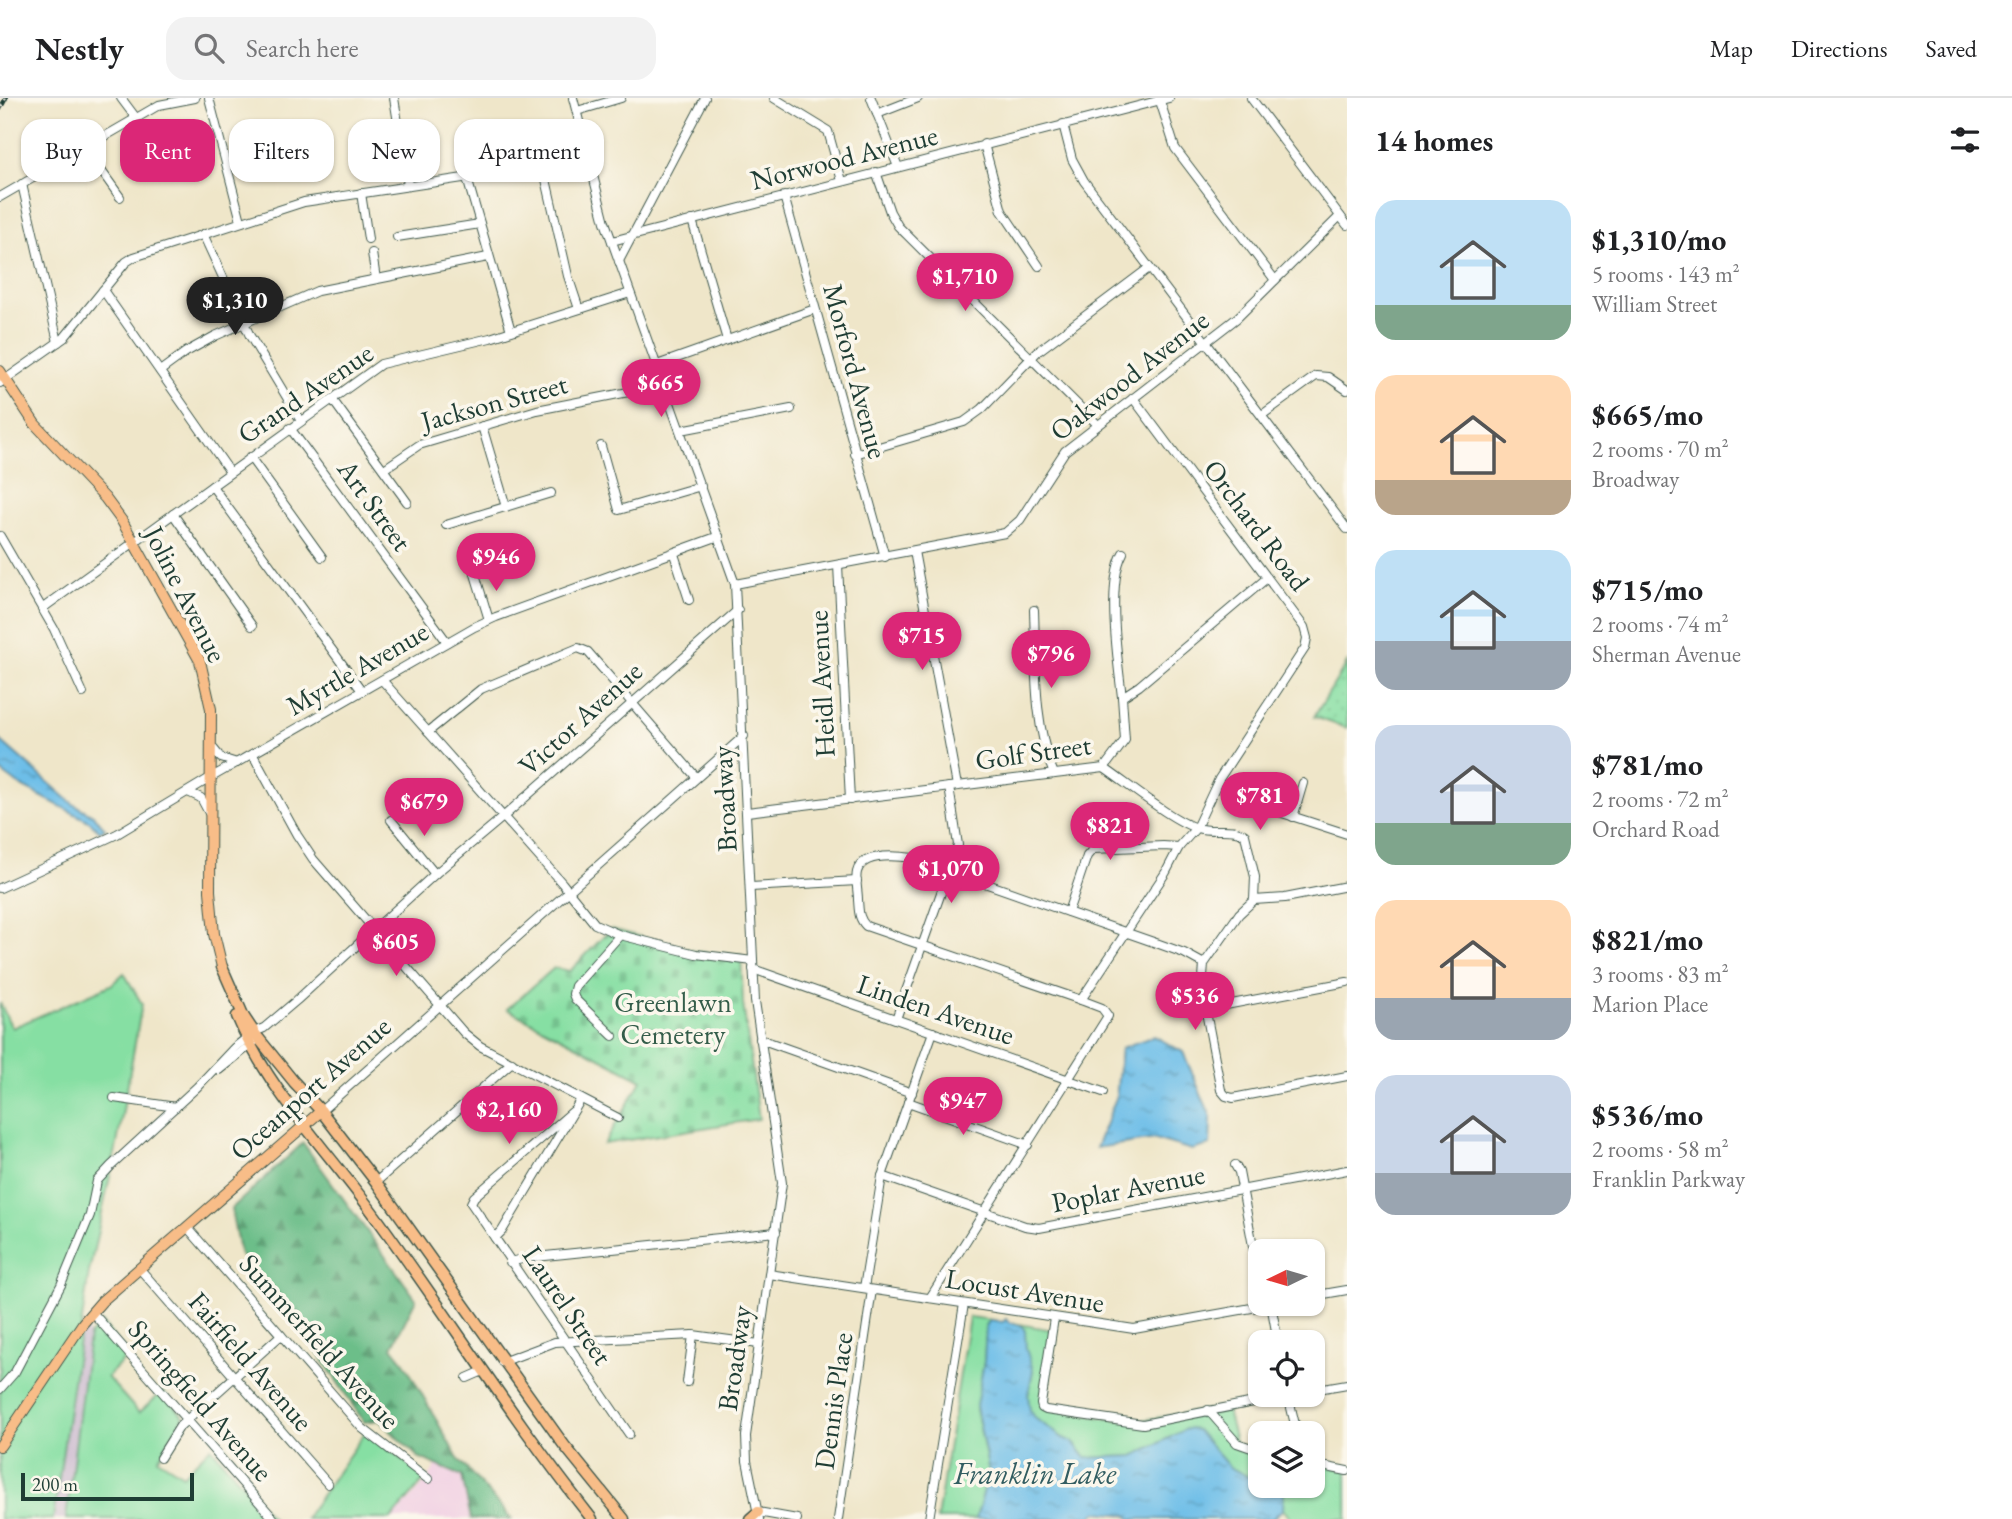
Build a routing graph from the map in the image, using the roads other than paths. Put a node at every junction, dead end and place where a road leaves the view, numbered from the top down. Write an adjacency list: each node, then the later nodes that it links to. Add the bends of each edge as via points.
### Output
1 (121, 98): 15 (street)
2 (195, 98): 15 (street, via 165,102)
3 (209, 98): 38 (street)
4 (394, 98): 30 (street)
5 (573, 98): 13 (street, Broadway)
6 (621, 98): 13 (street)
7 (705, 98): 35 (street)
8 (774, 98): 24 (street, via 828,131)
9 (871, 98): 14 (street)
10 (918, 98): 14 (street)
11 (1251, 98): 36 (street)
12 (1163, 99): 17 (street, Norwood Avenue); 53 (street, via 1175,148)
13 (576, 111): 16 (street, Broadway)
14 (877, 114): 20 (street)
15 (136, 118): 18 (street)
16 (578, 119)
17 (1063, 124): 19 (street, Norwood Avenue); 51 (street, via 1078,172)
18 (106, 136)
19 (984, 145): 20 (street, Norwood Avenue); 50 (street, via 1002,211)
20 (898, 167): 21 (street, Norwood Avenue)
21 (876, 172): 24 (street, Norwood Avenue); 63 (street, via 898,226)
22 (106, 177): 34 (street)
23 (454, 180): 30 (street)
24 (842, 181): 32 (street, Norwood Avenue)
25 (26, 182): 29 (street)
26 (468, 182): 39 (street)
27 (547, 182): 56 (street)
28 (595, 182): 46 (street, Broadway)
29 (22, 184): 33 (street); 61 (street)
30 (408, 185): 31 (street)
31 (361, 193): 38 (street, via 304,202); 45 (street)
32 (784, 196): 37 (street, Norwood Avenue); 57 (street, Morford Avenue)
33 (0, 197)
34 (120, 197)
35 (642, 216): 41 (street); 43 (street)
36 (1340, 216): 40 (street); 53 (street, Oakwood Avenue)
37 (692, 220): 41 (street, Norwood Avenue); 60 (street)
38 (241, 221): 42 (street)
39 (480, 224): 44 (street); 48 (street)
40 (1347, 225)
41 (657, 229): 43 (street, Norwood Avenue)
42 (203, 234): 54 (street, via 134,257); 58 (street)
43 (632, 236): 46 (street, Norwood Avenue); 49 (street)
44 (397, 237)
45 (368, 239)
46 (612, 241): 49 (street, Broadway)
47 (372, 253): 52 (street)
48 (488, 257): 52 (street); 59 (street)
49 (619, 261): 55 (street, Broadway)
50 (1038, 266)
51 (1149, 268): 62 (street); 63 (street)
52 (376, 279): 58 (street, via 317,291)
53 (1275, 280): 62 (street, Oakwood Avenue)
54 (103, 290): 61 (street); 65 (street)
55 (630, 293): 56 (street, Grand Avenue); 64 (street, Broadway)
56 (579, 309): 59 (street, Grand Avenue)
57 (815, 309): 60 (street); 79 (street, Morford Avenue)
58 (244, 323): 65 (street, via 186,352); 73 (street)
59 (511, 331): 70 (street, Grand Avenue, via 381,363)
60 (727, 340): 64 (street)
61 (58, 342): 66 (street)
62 (1206, 343): 69 (street, Oakwood Avenue); 72 (street)
63 (1031, 358): 74 (street); 79 (street, via 964,422)
64 (657, 365): 67 (street, Broadway)
65 (160, 371): 82 (street)
66 (2, 377): 93 (main road, Joline Avenue, via 35,424 105,498)
67 (664, 385): 75 (street, Jackson Street, via 537,410); 77 (street, Broadway)
68 (1347, 390): 72 (street, via 1328,377 1316,376)
69 (1133, 398): 74 (street, Oakwood Avenue); 101 (street, Orchard Road)
70 (332, 399): 73 (street, Grand Avenue); 81 (street)
71 (791, 409): 77 (street)
72 (1262, 415): 90 (street)
73 (301, 421): 76 (street, Grand Avenue)
74 (1098, 425): 94 (street, Oakwood Avenue, via 1062,455 1012,529 997,537)
75 (482, 426): 81 (street, Jackson Street, via 415,446); 87 (street)
76 (290, 428): 80 (street, Grand Avenue); 109 (street, Art Street)
77 (681, 430): 84 (street, Broadway)
78 (601, 446): 84 (street, via 619,510)
79 (855, 454): 98 (street, Morford Avenue)
80 (250, 457): 82 (street, Grand Avenue); 97 (street)
81 (384, 470): 86 (street)
82 (230, 472): 83 (street, Grand Avenue)
83 (212, 486): 88 (street, Grand Avenue); 111 (street)
84 (701, 486): 92 (street, Broadway)
85 (551, 493): 87 (street)
86 (407, 502)
87 (506, 507): 89 (street)
88 (173, 514): 93 (street, Grand Avenue); 108 (street)
89 (446, 525)
90 (1347, 529)
91 (0, 536): 104 (street)
92 (719, 536): 96 (street, Myrtle Avenue); 102 (street, Broadway)
93 (135, 542): 104 (street, Grand Avenue); 117 (main road, Joline Avenue, via 200,661 209,695)
94 (914, 551): 98 (street, Oakwood Avenue); 125 (street)
95 (1123, 553): 113 (street, Golf Street, via 1114,621)
96 (674, 554): 103 (street); 107 (street, Myrtle Avenue)
97 (322, 557)
98 (885, 557): 99 (street, Oakwood Avenue)
99 (838, 565): 102 (street, Oakwood Avenue); 127 (street, Heidl Avenue)
100 (475, 574): 107 (street)
101 (1267, 578): 113 (street); 134 (street, Orchard Road, via 1304,627 1307,643 1219,779)
102 (735, 584): 105 (street, Broadway)
103 (688, 600)
104 (43, 608): 112 (street)
105 (738, 610): 114 (street, Victor Avenue); 116 (street, Broadway)
106 (1034, 610): 121 (street, via 1039,710)
107 (489, 620): 109 (street, Myrtle Avenue)
108 (252, 626)
109 (447, 642): 110 (street, Myrtle Avenue)
110 (382, 680): 111 (street, Myrtle Avenue); 115 (street, Linden Avenue)
111 (362, 691): 118 (street, Myrtle Avenue)
112 (83, 693)
113 (1122, 697): 120 (street, Golf Street, via 1125,740)
114 (631, 703): 115 (street, via 588,652 578,648 481,689); 122 (street); 131 (street, Victor Avenue)
115 (428, 732): 131 (street, Linden Avenue)
116 (744, 736): 122 (street, Oceanport Avenue); 129 (street, Broadway)
117 (210, 744): 119 (street, via 218,757); 123 (main road, Joline Avenue)
118 (253, 755): 119 (street, Myrtle Avenue); 146 (street, via 307,851)
119 (237, 763): 123 (street, Myrtle Avenue)
120 (1104, 768): 121 (street, Golf Street); 134 (street)
121 (1054, 774): 125 (street, Golf Street)
122 (696, 777): 143 (street, Oceanport Avenue)
123 (210, 778): 126 (street, Myrtle Avenue); 130 (main road, Joline Avenue)
124 (1303, 783): 132 (street)
125 (953, 787): 127 (street, Golf Street); 137 (street, via 958,845)
126 (188, 792): 130 (street, via 201,798); 142 (street, Myrtle Avenue, via 109,838)
127 (850, 800): 129 (street, Golf Street)
128 (1276, 811): 132 (street)
129 (747, 812): 141 (street, Broadway)
130 (209, 814): 152 (main road, Joline Avenue, via 211,911)
131 (503, 817): 138 (street, Victor Avenue); 143 (street, Linden Avenue)
132 (1293, 817): 135 (street)
133 (391, 820): 138 (street)
134 (1196, 828): 136 (street, Orchard Road); 144 (street, via 1245,835 1255,877)
135 (1347, 834)
136 (1179, 848): 145 (street, via 1093,849); 147 (street, Orchard Road)
137 (949, 871): 139 (street, via 913,858 888,856 865,862); 145 (street); 149 (street)
138 (435, 874): 146 (street, Victor Avenue)
139 (857, 881): 141 (street); 149 (street, via 861,921 866,926)
140 (1347, 886): 144 (street)
141 (751, 887): 151 (street, Broadway)
142 (0, 888)
143 (568, 891): 148 (street, Linden Avenue, via 595,924); 155 (street, Oceanport Avenue)
144 (1254, 900): 150 (street)
145 (1068, 912): 147 (street)
146 (374, 931): 155 (street); 159 (street, Victor Avenue)
147 (1126, 933): 150 (street); 154 (street, Orchard Road)
148 (620, 935): 151 (street, Linden Avenue); 160 (street, via 573,994)
149 (922, 945): 154 (street); 157 (street)
150 (1204, 964): 156 (street)
151 (753, 965): 157 (street, Linden Avenue); 161 (street, Broadway)
152 (222, 967): 159 (highway)
153 (1347, 982): 156 (street)
154 (1081, 1000): 164 (street, via 1107,1013)
155 (440, 1005): 162 (street, via 471,1040); 171 (street, Oceanport Avenue)
156 (1205, 1009): 163 (street, via 1224,1094 1233,1098)
157 (896, 1019): 158 (street, Linden Avenue)
158 (933, 1032): 164 (street, Linden Avenue); 166 (street, Dennis Place)
159 (255, 1036): 170 (street, Victor Avenue); 171 (highway); 174 (highway)
160 (613, 1037)
161 (760, 1039): 166 (street); 183 (street, Broadway, via 781,1177)
162 (512, 1062): 168 (street); 179 (street)
163 (1347, 1076)
164 (1070, 1079): 165 (street, Linden Avenue); 175 (street)
165 (1103, 1092)
166 (912, 1093): 169 (street, Dennis Place)
167 (114, 1098): 170 (street)
168 (581, 1099): 172 (street); 173 (street)
169 (908, 1102): 175 (street); 178 (street, Dennis Place)
170 (178, 1105): 208 (street, Victor Avenue, via 97,1181 90,1215 61,1285 15,1371)
171 (321, 1111): 174 (main road, Oceanport Avenue); 179 (highway)
172 (572, 1112): 184 (street); 184 (street, Laurel Street, via 471,1201)
173 (618, 1118)
174 (304, 1124): 182 (main road, Oceanport Avenue); 202 (highway)
175 (1028, 1145): 181 (street)
176 (1235, 1165): 180 (street)
177 (1347, 1170): 180 (street, Poplar Avenue)
178 (882, 1176): 181 (street, Poplar Avenue); 189 (street, Dennis Place)
179 (376, 1182): 201 (highway)
180 (1242, 1190): 181 (street, Poplar Avenue, via 1039,1228); 185 (street)
181 (985, 1212): 192 (street)
182 (187, 1227): 187 (main road, Oceanport Avenue); 197 (street, Summerfield Avenue)
183 (776, 1232): 186 (street); 188 (street, Broadway)
184 (495, 1238): 186 (street, Laurel Street)
185 (1251, 1239)
186 (510, 1262): 199 (street, Laurel Street)
187 (139, 1268): 195 (main road, Oceanport Avenue); 203 (street, Fairfield Avenue)
188 (769, 1274): 189 (street, Locust Avenue); 200 (street, Broadway)
189 (868, 1289): 192 (street, Locust Avenue); 225 (street, Dennis Place)
190 (1347, 1290): 191 (street)
191 (1325, 1294)
192 (930, 1298): 193 (street, Locust Avenue)
193 (964, 1304): 196 (street, Locust Avenue); 226 (street)
194 (1248, 1308): 196 (street, Locust Avenue, via 1141,1329)
195 (92, 1312): 211 (street, Springfield Avenue); 213 (main road, Oceanport Avenue)
196 (1054, 1318): 210 (street, via 1042,1408 1136,1424)
197 (281, 1335): 203 (street); 218 (street, Summerfield Avenue, via 362,1429)
198 (693, 1335): 199 (street); 200 (street); 205 (street)
199 (565, 1342): 201 (street); 212 (street, Laurel Street)
200 (759, 1344): 220 (street, Broadway, via 746,1445)
201 (502, 1362): 223 (highway)
202 (483, 1371): 204 (street); 222 (highway)
203 (234, 1377): 211 (street); 219 (street, Fairfield Avenue)
204 (467, 1378)
205 (687, 1382)
206 (1347, 1384): 207 (street)
207 (1325, 1388)
208 (0, 1389)
209 (1248, 1403): 210 (street)
210 (1209, 1410): 214 (street, via 1237,1443)
211 (187, 1419): 215 (street); 221 (street, Springfield Avenue)
212 (629, 1434)
213 (0, 1446)
214 (1248, 1447)
215 (160, 1458)
216 (1325, 1467): 217 (street)
217 (1347, 1471)
218 (428, 1479)
219 (328, 1484)
220 (756, 1517): 224 (street)
221 (274, 1519)
222 (592, 1519)
223 (624, 1519)
224 (797, 1519)
225 (838, 1519)
226 (929, 1519)

